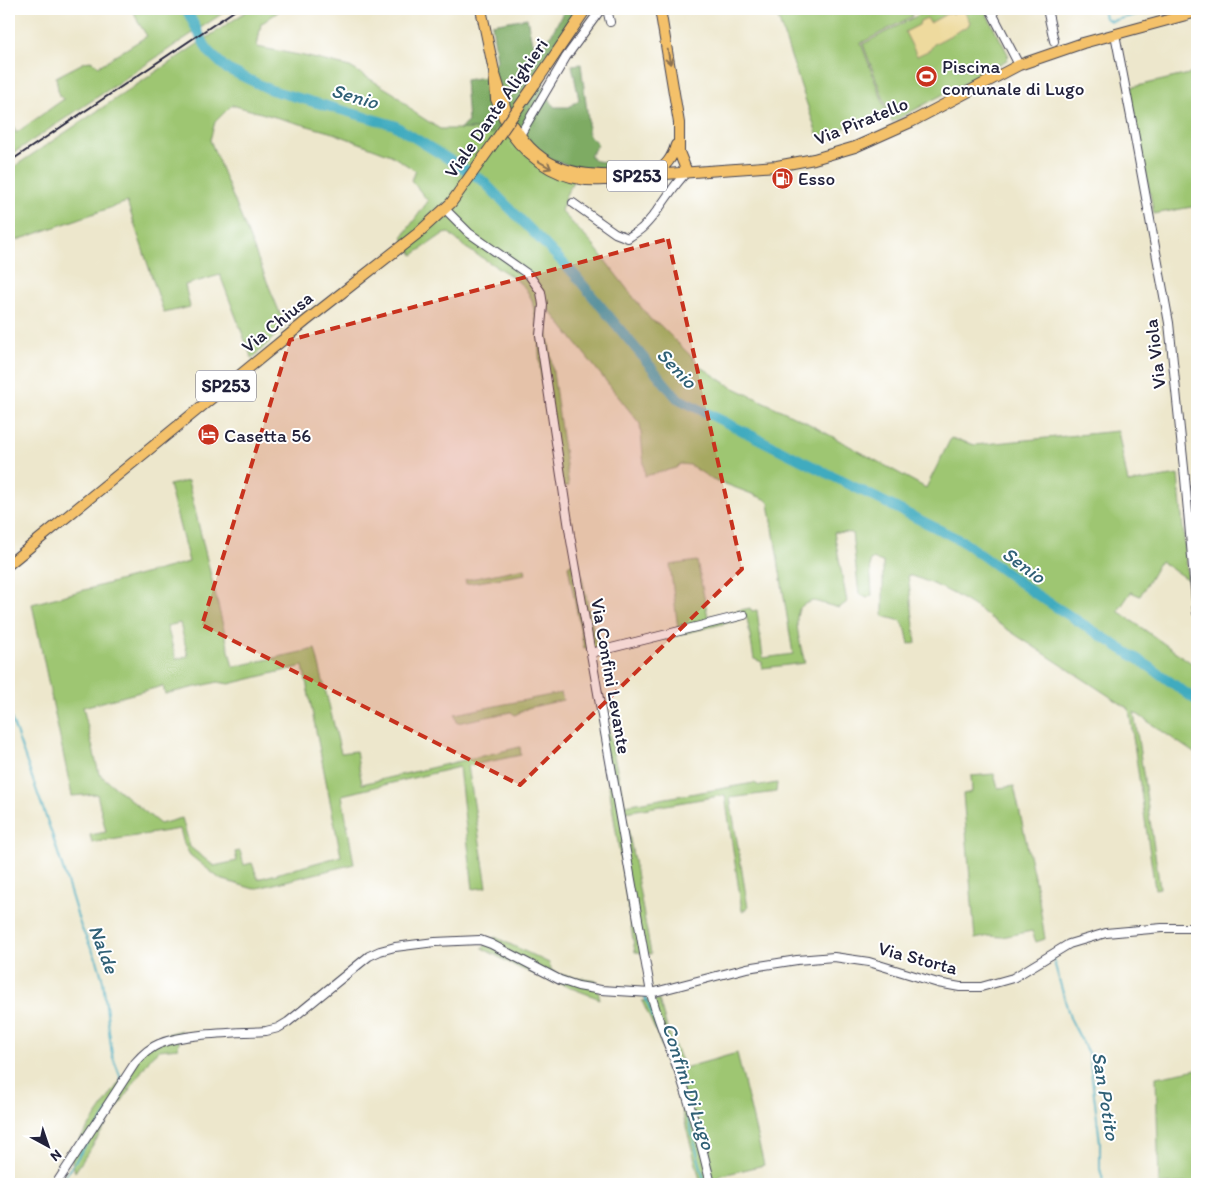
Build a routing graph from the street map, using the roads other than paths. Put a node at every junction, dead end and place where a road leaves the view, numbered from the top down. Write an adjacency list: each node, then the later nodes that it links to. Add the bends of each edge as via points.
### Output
1 (481, 9): 13 (main road)
2 (601, 9): 14 (street)
3 (607, 9): 9 (street)
4 (660, 9): 15 (main road, SP253, one-way to 15, via 675,91)
5 (990, 9): 12 (street)
6 (1047, 9): 11 (street)
7 (584, 10): 19 (main road, Viale Dante Alighieri / SP253, bridge)
8 (1197, 12): 10 (main road, Via Piratello)
9 (610, 22)
10 (1114, 34): 12 (main road, Via Piratello); 21 (street, Via Viola, via 1169,323)
11 (1054, 41)
12 (1018, 65): 16 (main road, Via Piratello, via 911,122 855,147 777,166)
13 (506, 116)
14 (515, 131): 17 (main road, Via Piratello / SP253, via 522,147 541,164 569,176 603,180)
15 (679, 136): 16 (main road, SP253, via 679,152); 17 (main road, SP253, via 673,155)
16 (687, 172): 17 (main road, Via Piratello / SP253); 18 (street, via 644,226 628,238 615,233)
17 (655, 174)
18 (573, 202)
19 (448, 206): 20 (main road, Via Chiusa / SP253); 23 (street, Via Confini Levante, via 469,233 529,275 541,292 540,336)
20 (9, 564)
21 (1197, 613)
22 (744, 615): 23 (street)
23 (591, 653): 25 (street, Via Confini Levante)
24 (1197, 928): 25 (street, Via Storta, via 1106,933 1069,944 1013,978 981,987 938,983 869,962 834,958 747,968)
25 (651, 993): 26 (street, Via Storta, via 578,986 480,940 436,942 380,951 278,1028 186,1037 159,1043 147,1050 135,1063); 27 (street, Via Confini Levante)
26 (56, 1184)
27 (711, 1184)

